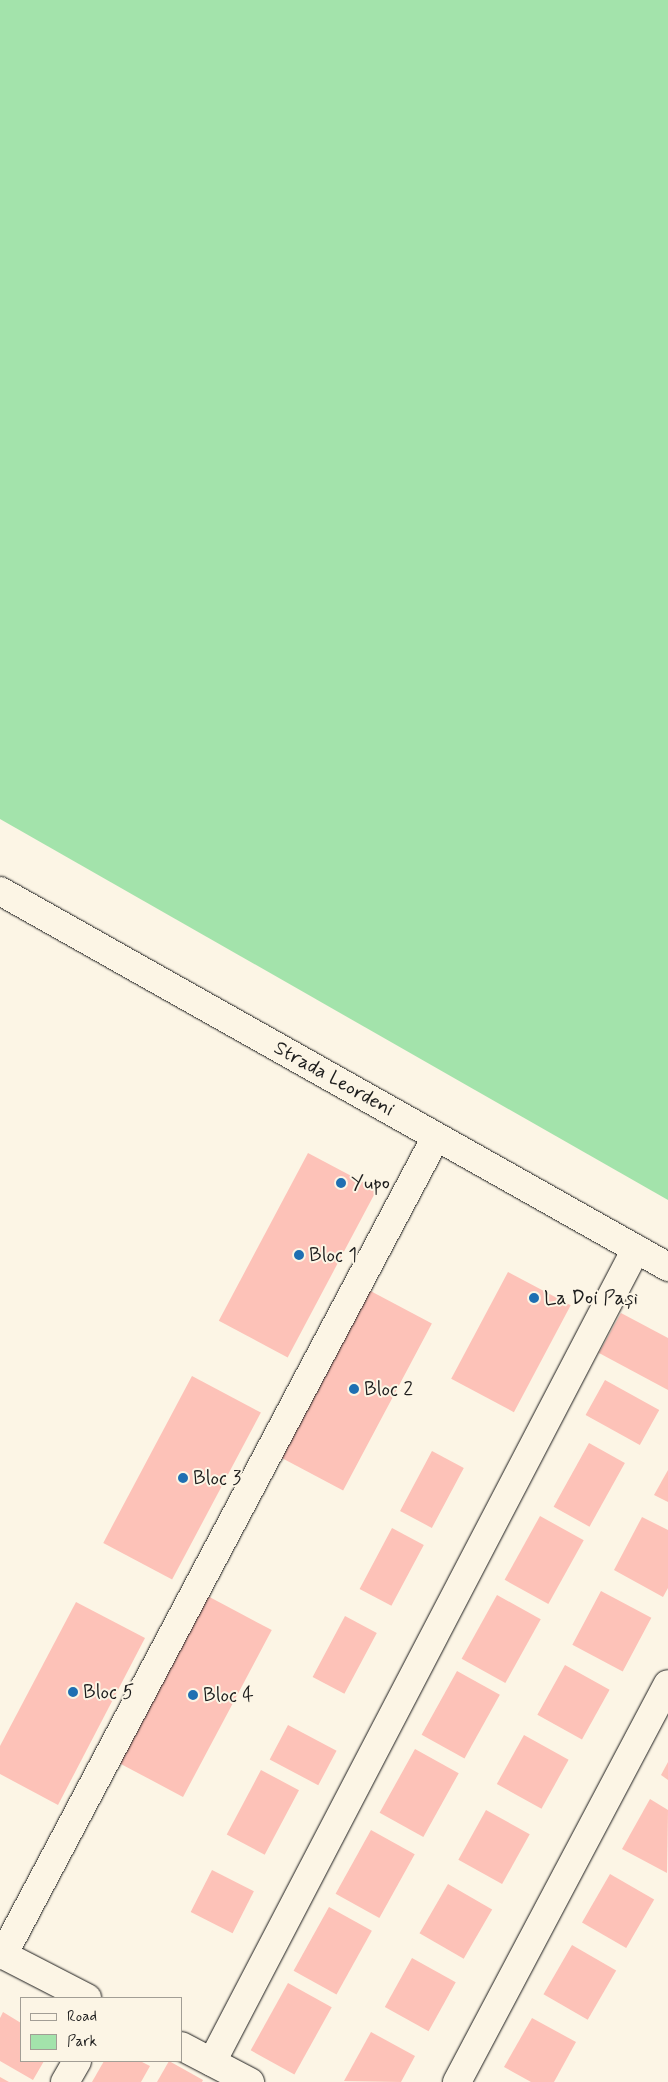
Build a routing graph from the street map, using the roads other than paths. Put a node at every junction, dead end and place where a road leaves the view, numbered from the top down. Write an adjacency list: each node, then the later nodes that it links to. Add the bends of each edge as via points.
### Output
1 (0, 891): 2 (street, Strada Leordeni)
2 (436, 1137): 3 (street, Strada Leordeni); 6 (street)
3 (636, 1249): 4 (street, Strada Leordeni); 10 (street)
4 (668, 1267)
5 (668, 1684): 13 (street)
6 (2, 1954): 7 (street)
7 (85, 1997)
8 (182, 2047): 10 (street)
9 (76, 2062): 11 (street)
10 (212, 2062): 12 (street)
11 (65, 2082)
12 (250, 2082)
13 (458, 2082)

